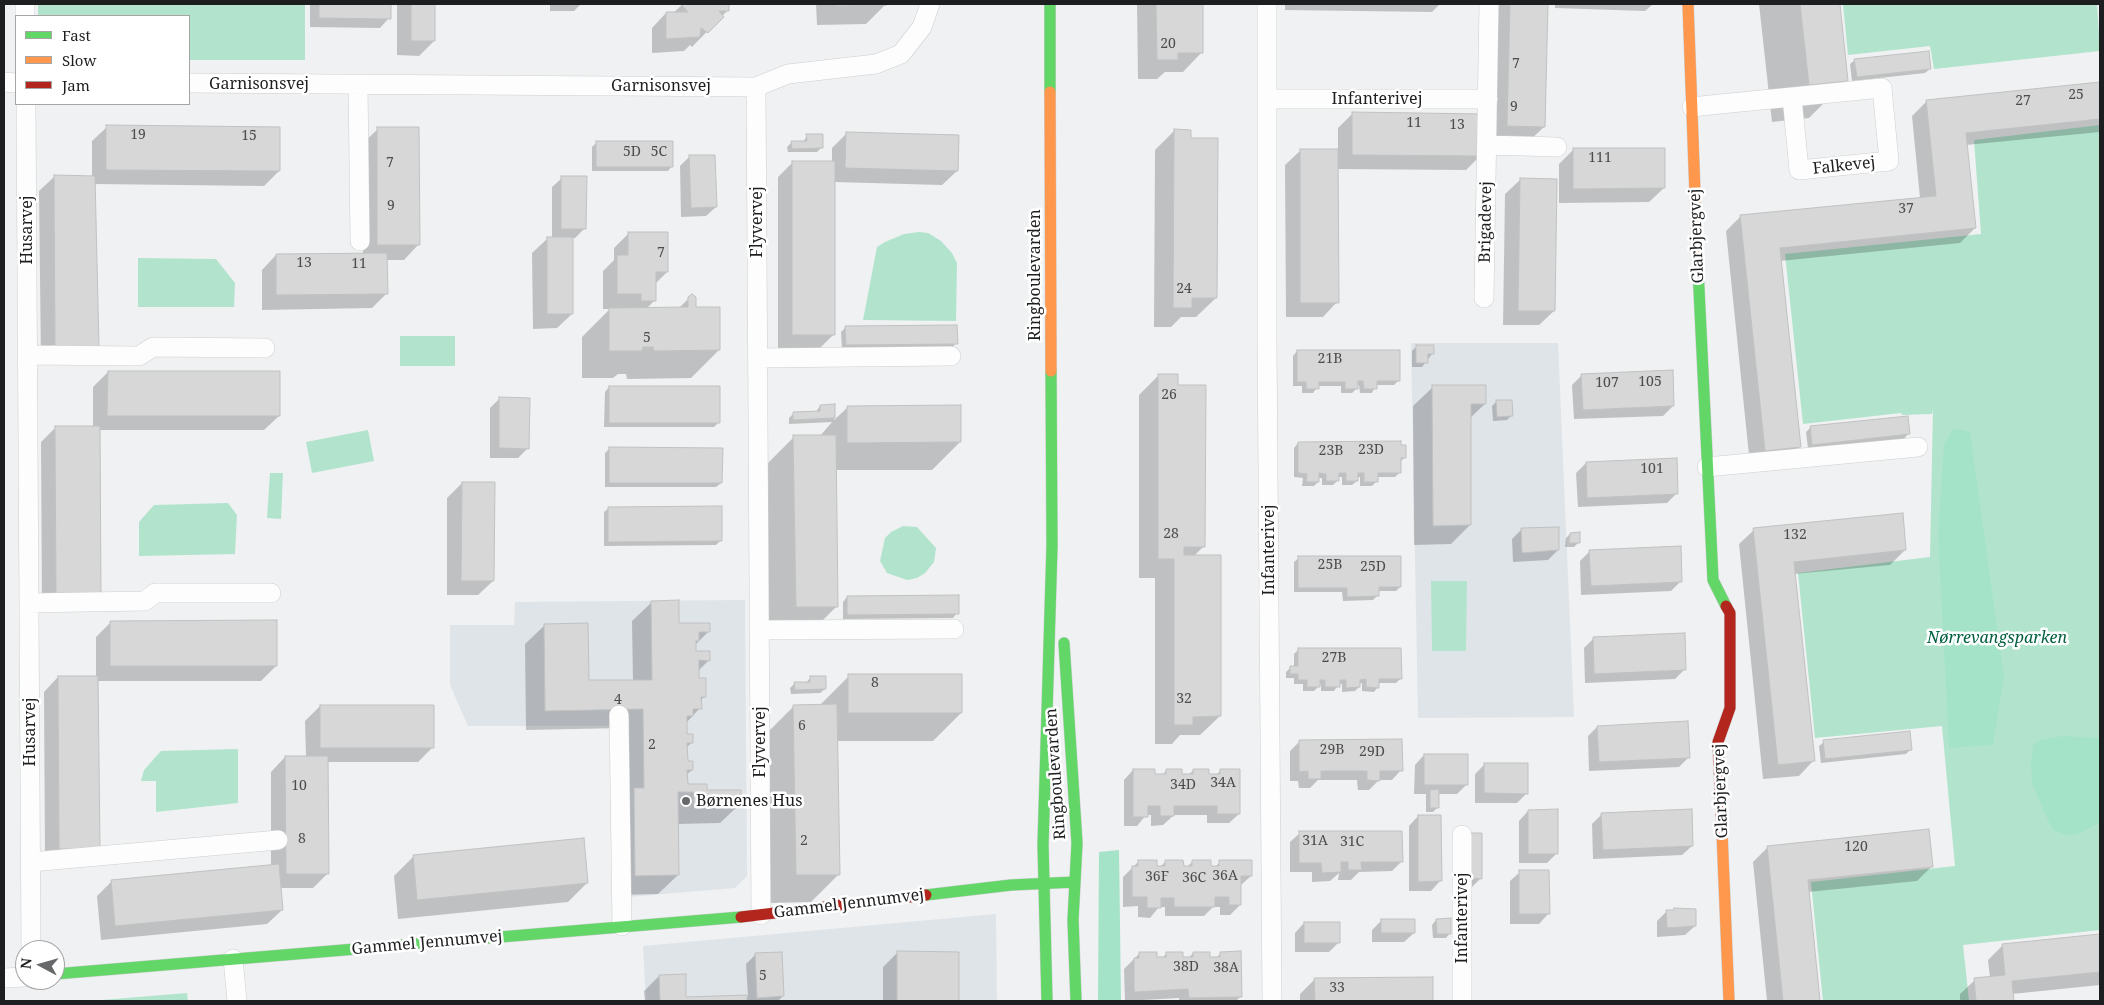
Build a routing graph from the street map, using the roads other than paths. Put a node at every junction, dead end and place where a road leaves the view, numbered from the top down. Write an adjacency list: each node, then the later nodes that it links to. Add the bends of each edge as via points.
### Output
1 (930, 4): 8 (street, Garnisonsvej, via 922,27 901,54 876,64 788,74)
2 (1050, 4): 24 (street, Ringboulevarden)
3 (1267, 4): 10 (street, Infanterivej)
4 (1489, 4): 11 (street, Brigadevej)
5 (1688, 4): 13 (street, Glarbjergvej)
6 (190, 84): 7 (street, Garnisonsvej)
7 (358, 84): 8 (street, Garnisonsvej); 16 (street)
8 (756, 87): 21 (street, Flyvervej)
9 (1792, 97): 9 (street, Falkevej, via 1799,170 1889,161 1882,88); 13 (street, Falkevej)
10 (1267, 98): 11 (street, Infanterivej); 43 (street, Infanterivej)
11 (1488, 99): 14 (street, Brigadevej)
12 (26, 105): 19 (street, Husarvej)
13 (1692, 107): 23 (street, Glarbjergvej)
14 (1487, 145): 15 (street); 17 (street, Brigadevej)
15 (1557, 147)
16 (360, 241)
17 (1484, 298)
18 (265, 348): 19 (street, via 153,347 139,356)
19 (28, 355): 26 (street, Husarvej)
20 (951, 356): 21 (street)
21 (758, 358): 28 (street, Flyvervej)
22 (1918, 447): 23 (street)
23 (1707, 468): 45 (street, Glarbjergvej, via 1713,580 1730,613 1730,708 1718,742)
24 (1052, 546): 33 (street, Ringboulevarden, via 1043,831); 34 (street, Ringboulevarden, via 1062,625 1078,843)
25 (271, 593): 26 (street, via 155,593 145,601)
26 (29, 603): 32 (street, Husarvej)
27 (954, 629): 28 (street)
28 (760, 630): 35 (street, Flyvervej)
29 (618, 715): 36 (street)
30 (1462, 834): 44 (street, Infanterivej)
31 (278, 840): 32 (street)
32 (31, 862): 37 (street, Husarvej)
33 (1045, 882): 34 (street, Gammel Jennumvej); 35 (street, Gammel Jennumvej); 41 (street, Ringboulevarden)
34 (1075, 882): 42 (street, Ringboulevarden)
35 (761, 915): 36 (street, Gammel Jennumvej)
36 (622, 926): 38 (street, Gammel Jennumvej)
37 (32, 940)
38 (233, 959): 39 (street, Gammel Jennumvej); 40 (street)
39 (65, 973)
40 (236, 1001)
41 (1047, 1001)
42 (1076, 1001)
43 (1272, 1001)
44 (1462, 1001)
45 (1730, 1001)

